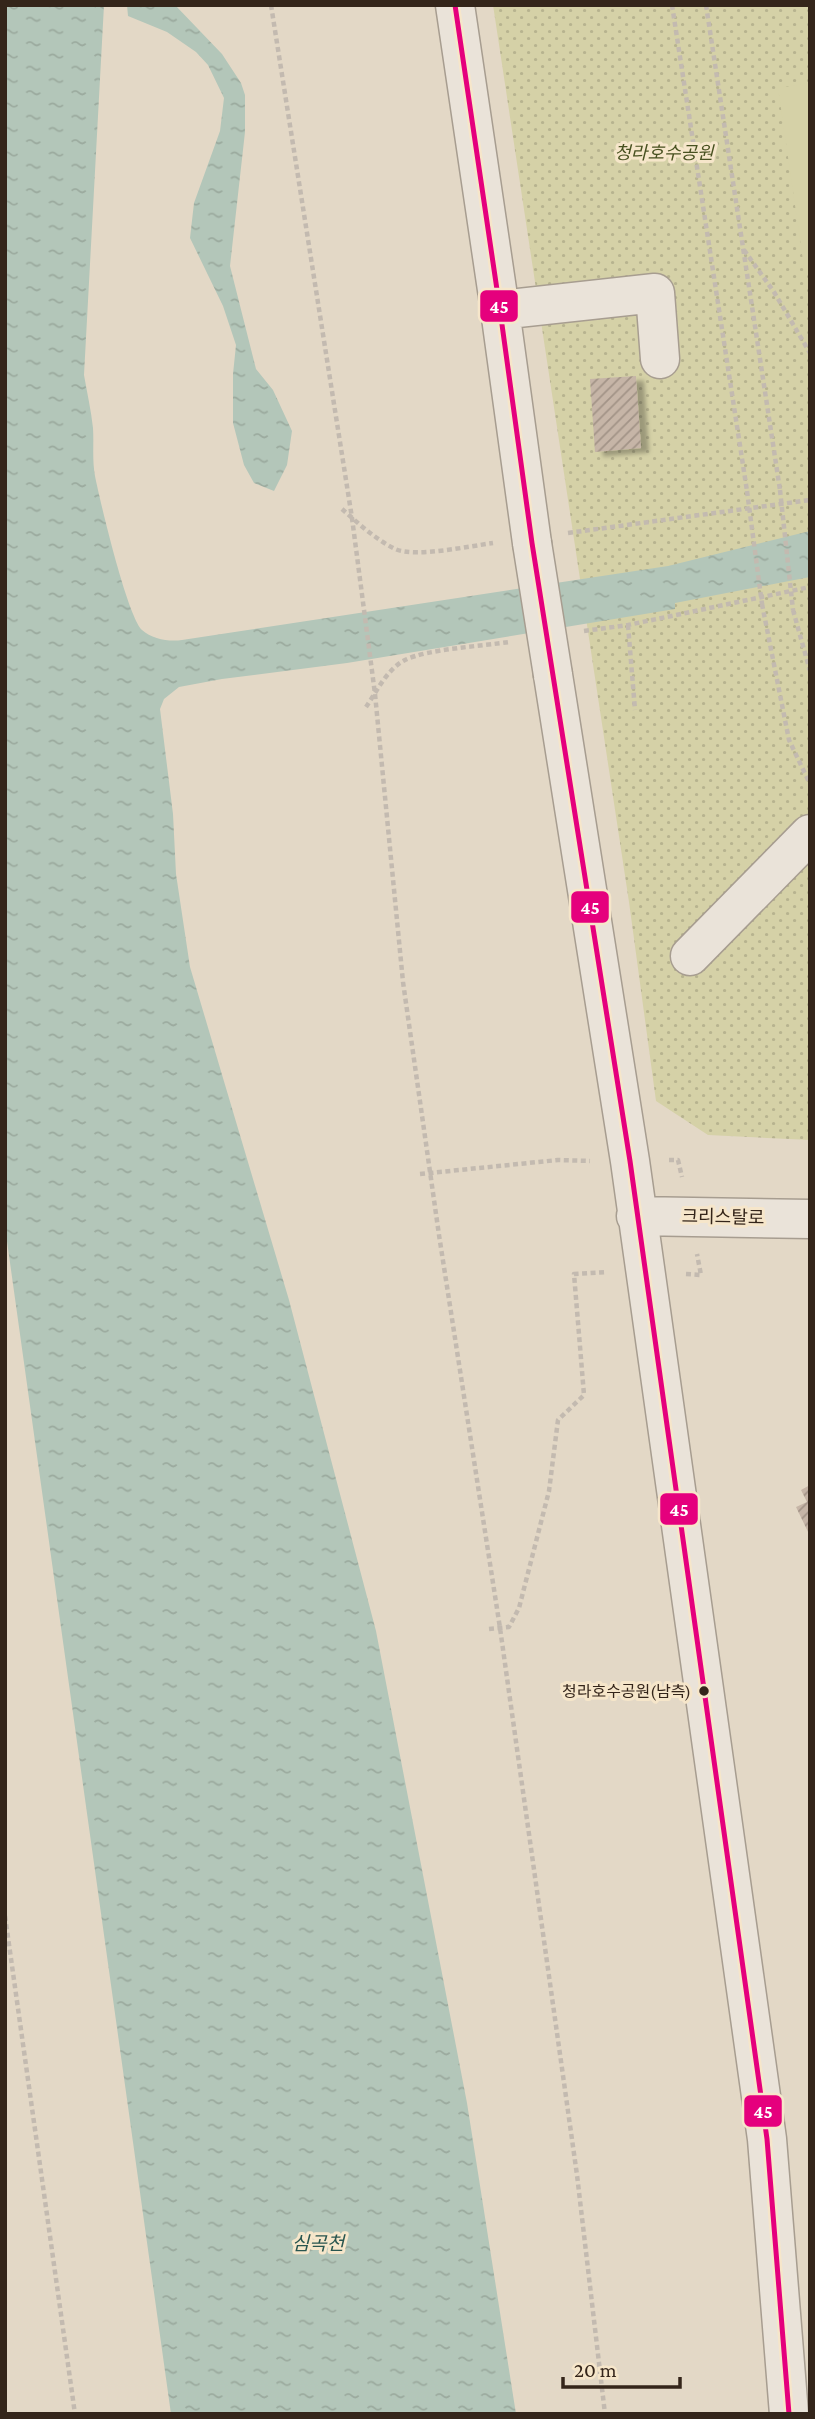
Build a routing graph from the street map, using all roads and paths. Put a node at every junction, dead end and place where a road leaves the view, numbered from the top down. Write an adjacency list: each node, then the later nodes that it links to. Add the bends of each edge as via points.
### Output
1 (271, 5): 16 (path, via 350,504 403,982)
2 (455, 5): 6 (street)
3 (672, 5): 12 (path, bridge, via 762,604 789,740)
4 (706, 5): 5 (path)
5 (743, 249): 7 (path); 10 (path, bridge, via 780,490 793,610)
6 (500, 310): 8 (street, via 655,293); 18 (street, bridge)
7 (810, 353)
8 (660, 359)
9 (628, 625): 11 (path)
10 (810, 671)
11 (635, 710)
12 (810, 784)
13 (810, 834): 14 (street)
14 (690, 956)
15 (558, 1160): 16 (path)
16 (431, 1172): 17 (path); 21 (path)
17 (420, 1174)
18 (636, 1216): 19 (street, 크리스탈로); 26 (street, via 767,2139)
19 (810, 1219)
20 (574, 1274): 21 (path, via 584,1395 558,1420 549,1491 519,1608 509,1627)
21 (500, 1628): 22 (path); 25 (path)
22 (489, 1629)
23 (5, 1916): 24 (path)
24 (75, 2414)
25 (605, 2414)
26 (789, 2414)

